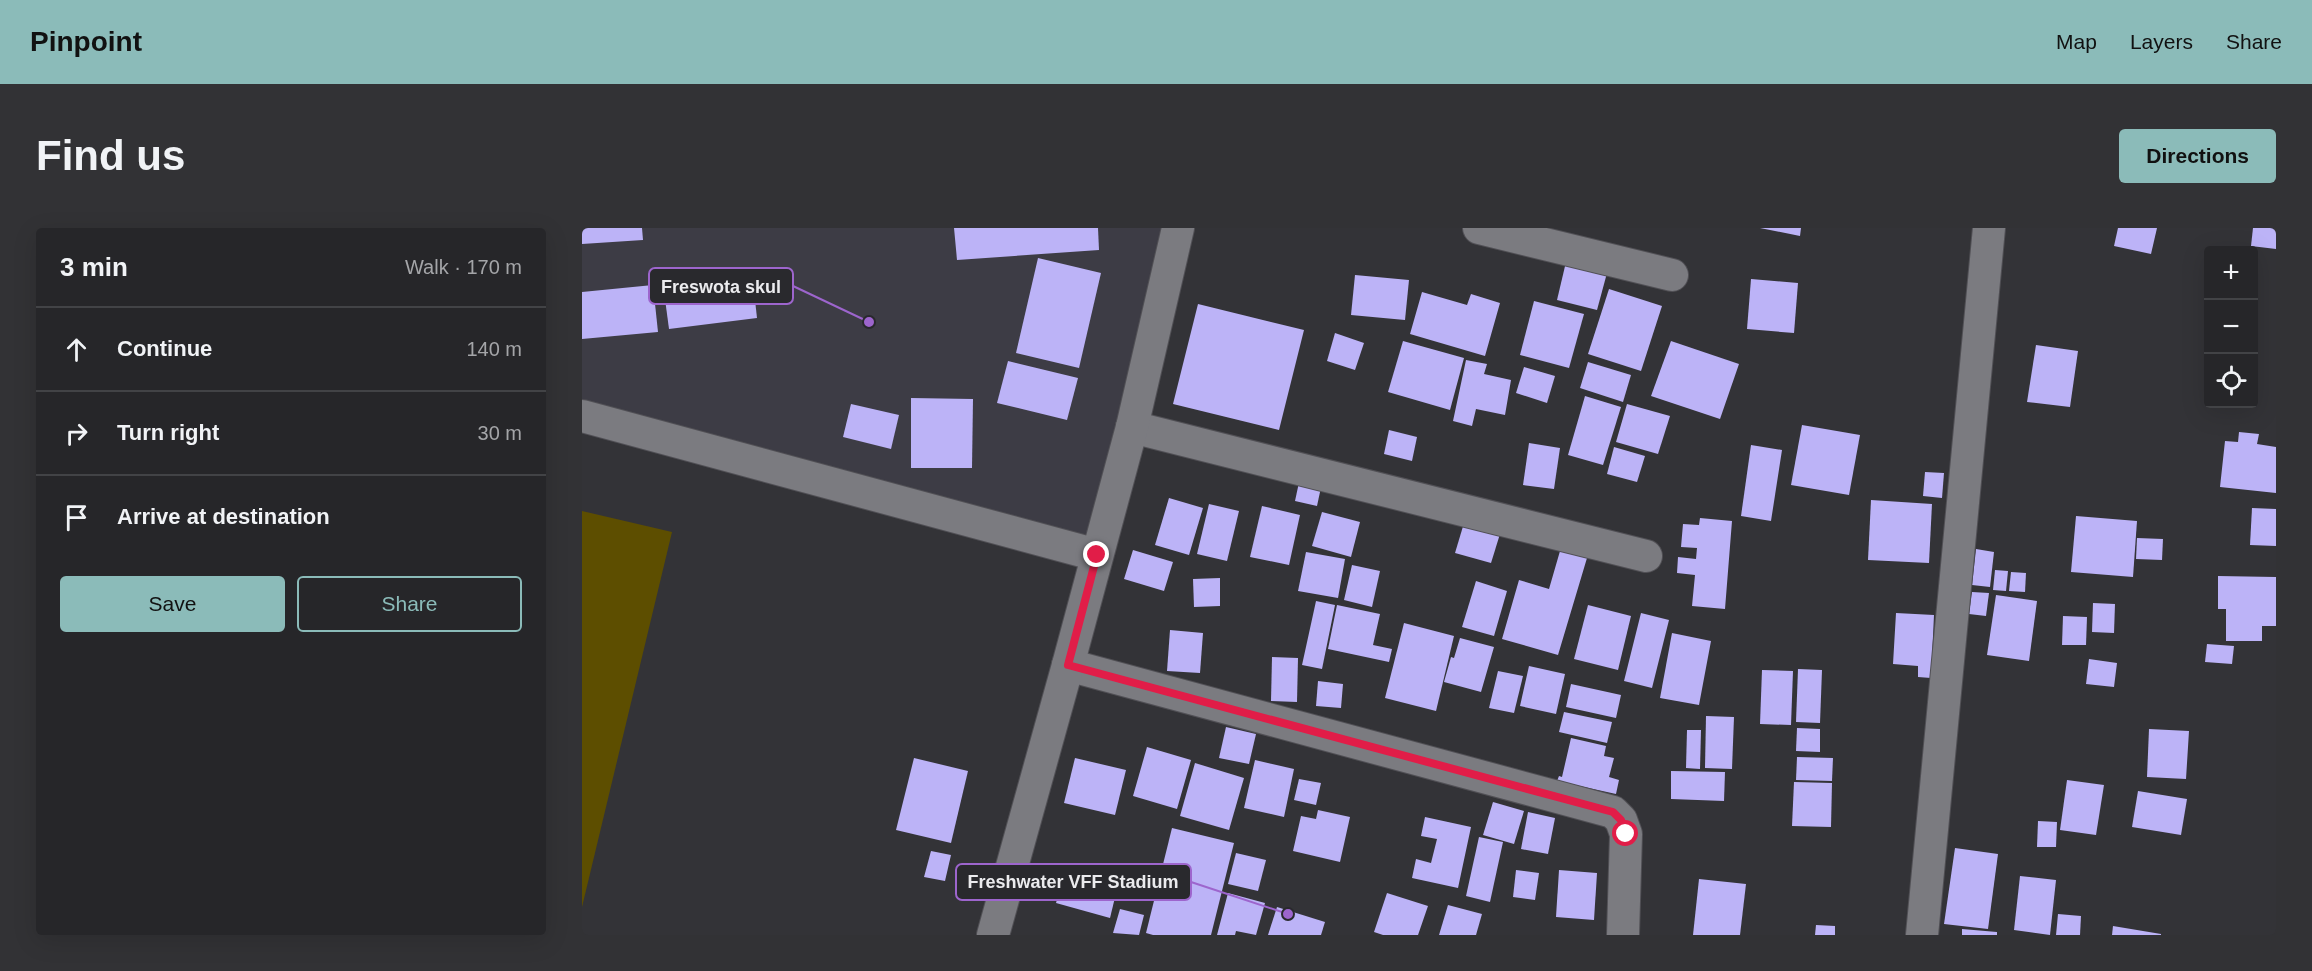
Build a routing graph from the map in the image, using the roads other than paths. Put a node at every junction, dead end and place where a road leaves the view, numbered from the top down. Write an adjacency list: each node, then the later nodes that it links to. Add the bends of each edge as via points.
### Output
1 (1178, 228): 6 (street)
2 (1479, 228): 4 (street)
3 (1989, 228): 12 (street)
4 (1672, 275)
5 (582, 416): 7 (street)
6 (1132, 427): 7 (street); 8 (street)
7 (1097, 555): 9 (street)
8 (1646, 556)
9 (1068, 665): 10 (street); 11 (street, via 1613,812 1626,834)
10 (999, 934)
11 (1623, 935)
12 (1922, 935)

